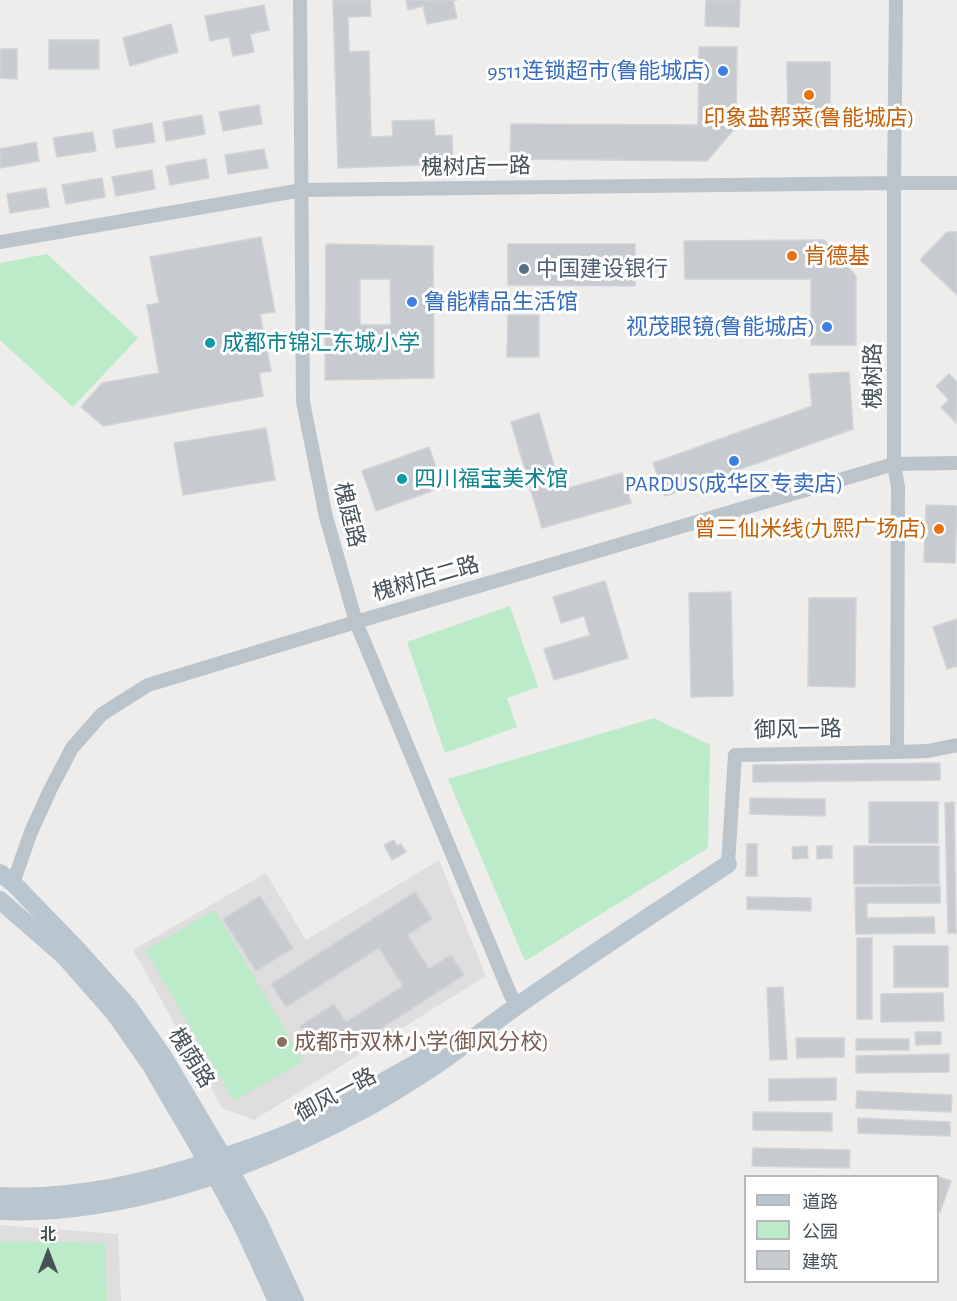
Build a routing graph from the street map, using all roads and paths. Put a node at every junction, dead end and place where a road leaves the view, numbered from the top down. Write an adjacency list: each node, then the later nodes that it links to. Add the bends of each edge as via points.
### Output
1 (300, 0): 5 (street, 槐庭路)
2 (896, 0): 3 (street, 槐树路)
3 (894, 183): 4 (street, 槐树店一路); 5 (street, 槐树店一路); 8 (street, 槐树路)
4 (957, 183)
5 (302, 190): 6 (street, 槐树店一路); 9 (street, 槐庭路, via 303,402 326,517)
6 (0, 242)
7 (957, 463): 8 (street, 槐树店二路)
8 (894, 464): 9 (street, 槐树店二路); 11 (street, 槐树路, via 898,487)
9 (356, 622): 13 (street, 槐树店二路, via 148,685 102,714 72,748); 15 (street, 槐庭路)
10 (957, 745): 11 (street, 御风一路)
11 (897, 752): 12 (street, 御风一路, via 735,754)
12 (728, 857): 15 (main road, 御风一路)
13 (6, 878): 16 (main road, 槐荫路, via 128,1006 163,1056)
14 (0, 900): 16 (main road, 槐荫路, via 65,957 115,1014)
15 (514, 1000): 16 (main road, 御风一路, via 424,1073 357,1114 244,1165)
16 (219, 1166): 17 (main road, 御风一路, via 82,1192); 18 (main road, 御风一路, via 145,1196 82,1207); 19 (main road, 槐荫路); 20 (main road, 槐荫路, via 258,1221)
17 (0, 1196)
18 (0, 1211)
19 (277, 1301)
20 (295, 1301)

